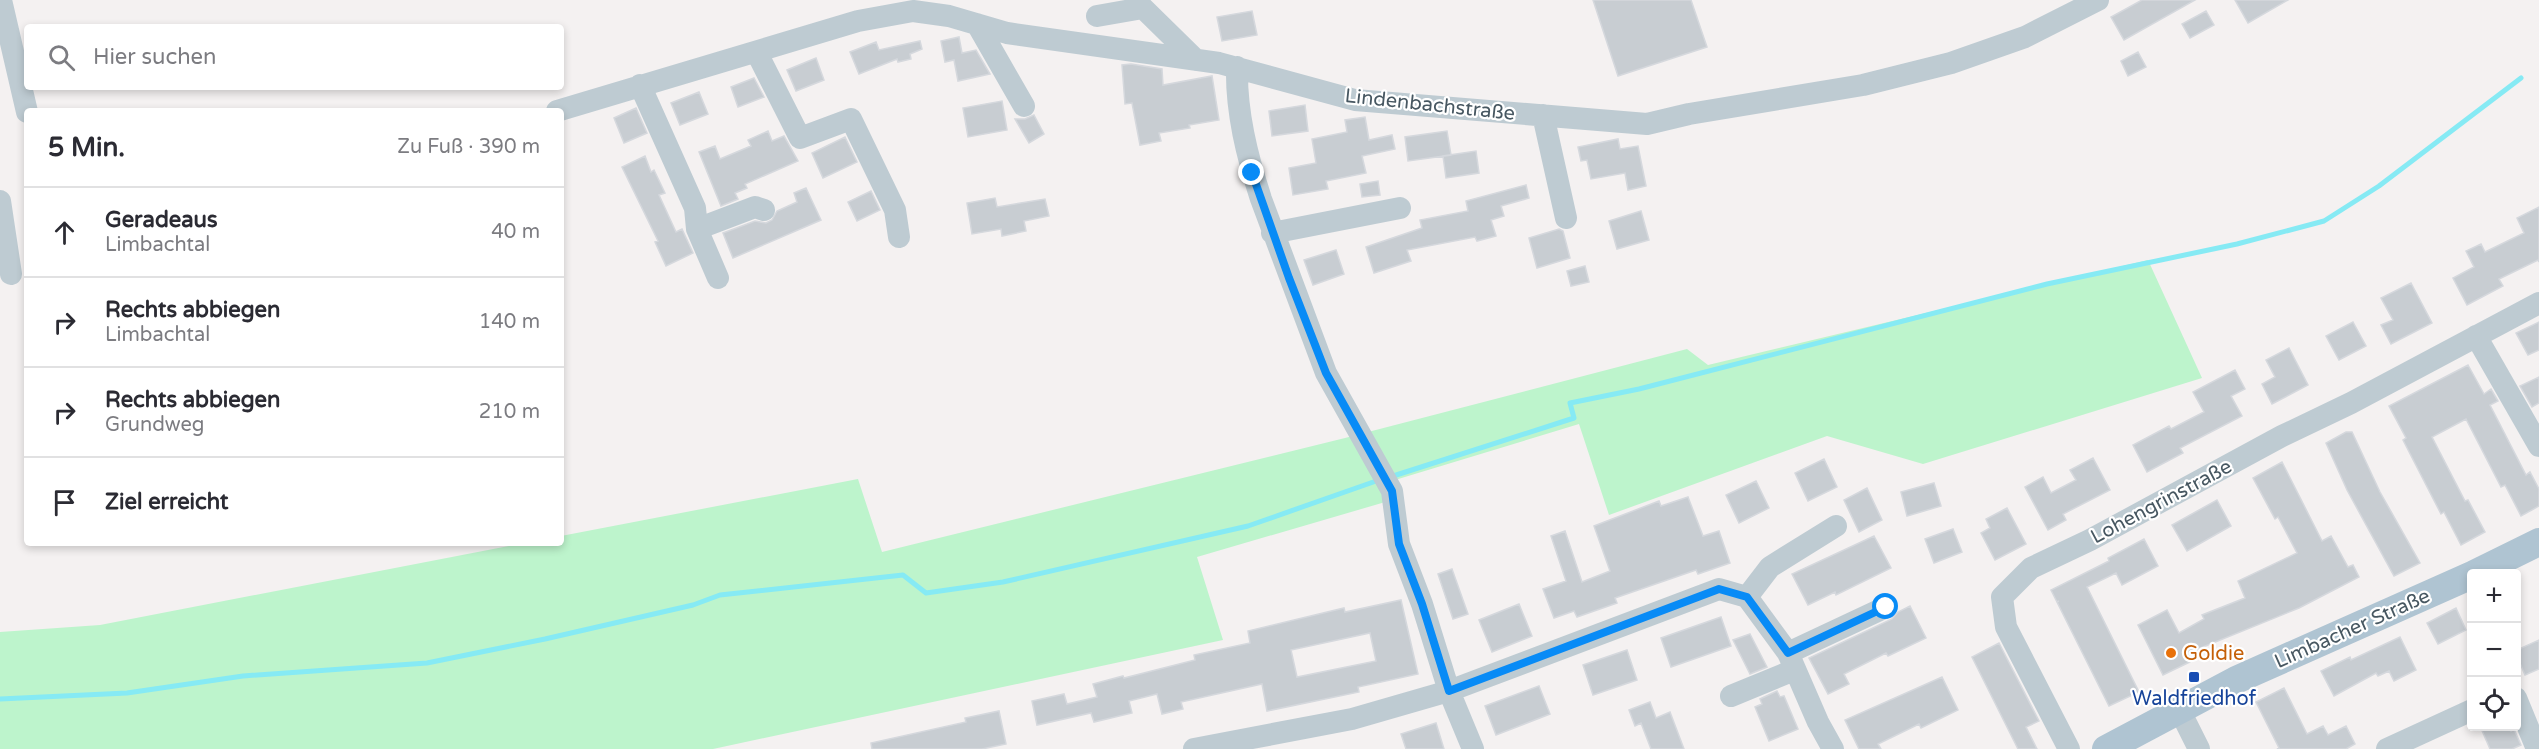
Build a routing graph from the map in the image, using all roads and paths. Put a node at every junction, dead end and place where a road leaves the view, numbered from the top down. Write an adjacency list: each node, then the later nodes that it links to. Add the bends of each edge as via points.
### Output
1 (1, 0): 10 (street)
2 (2097, 0): 12 (street, Lindenbachstraße, via 2025,37 1951,63 1863,86 1647,124)
3 (1097, 16): 6 (street, via 1143,8)
4 (977, 24): 5 (street, Lindenbachstraße, via 913,10 858,21); 6 (street, Lindenbachstraße, via 1007,33); 9 (street)
5 (757, 52): 8 (street, Lindenbachstraße); 19 (street, via 800,138 851,120 895,210)
6 (1196, 60): 7 (street, Lindenbachstraße)
7 (1237, 68): 12 (street, Lindenbachstraße, via 1355,100); 18 (street, via 1236,98 1252,173)
8 (640, 86): 11 (street, Lindenbachstraße); 17 (street, via 695,208)
9 (1024, 106)
10 (26, 108)
11 (564, 109)
12 (1543, 116): 16 (street)
13 (0, 201): 20 (street)
14 (1400, 208): 18 (street)
15 (764, 210): 17 (street, via 755,207)
16 (1566, 218)
17 (697, 229): 21 (street)
18 (1272, 233): 32 (street, via 1326,373 1392,491 1399,544)
19 (899, 237)
20 (13, 273)
21 (718, 278)
22 (2539, 303): 23 (street, Lohengrinstraße)
23 (2476, 336): 24 (street); 40 (street, Lohengrinstraße, via 2023,575 2002,597 2006,627)
24 (2539, 446)
25 (1836, 526): 29 (street, via 1770,567)
26 (2539, 542): 27 (main road, Limbacher Straße)
27 (2487, 569)
28 (2467, 579): 35 (main road, Limbacher Straße)
29 (1747, 597): 31 (street); 32 (street, via 1719,589)
30 (1886, 607): 31 (street)
31 (1791, 661): 33 (street); 39 (street)
32 (1449, 691): 37 (street, via 1352,719); 38 (street)
33 (1731, 696)
34 (2521, 708): 44 (street)
35 (2179, 709): 41 (main road, Limbacher Straße); 42 (street)
36 (2467, 712): 43 (street)
37 (1194, 749)
38 (1473, 749)
39 (1833, 749)
40 (2069, 749)
41 (2106, 749)
42 (2199, 749)
43 (2387, 749)
44 (2537, 749)

